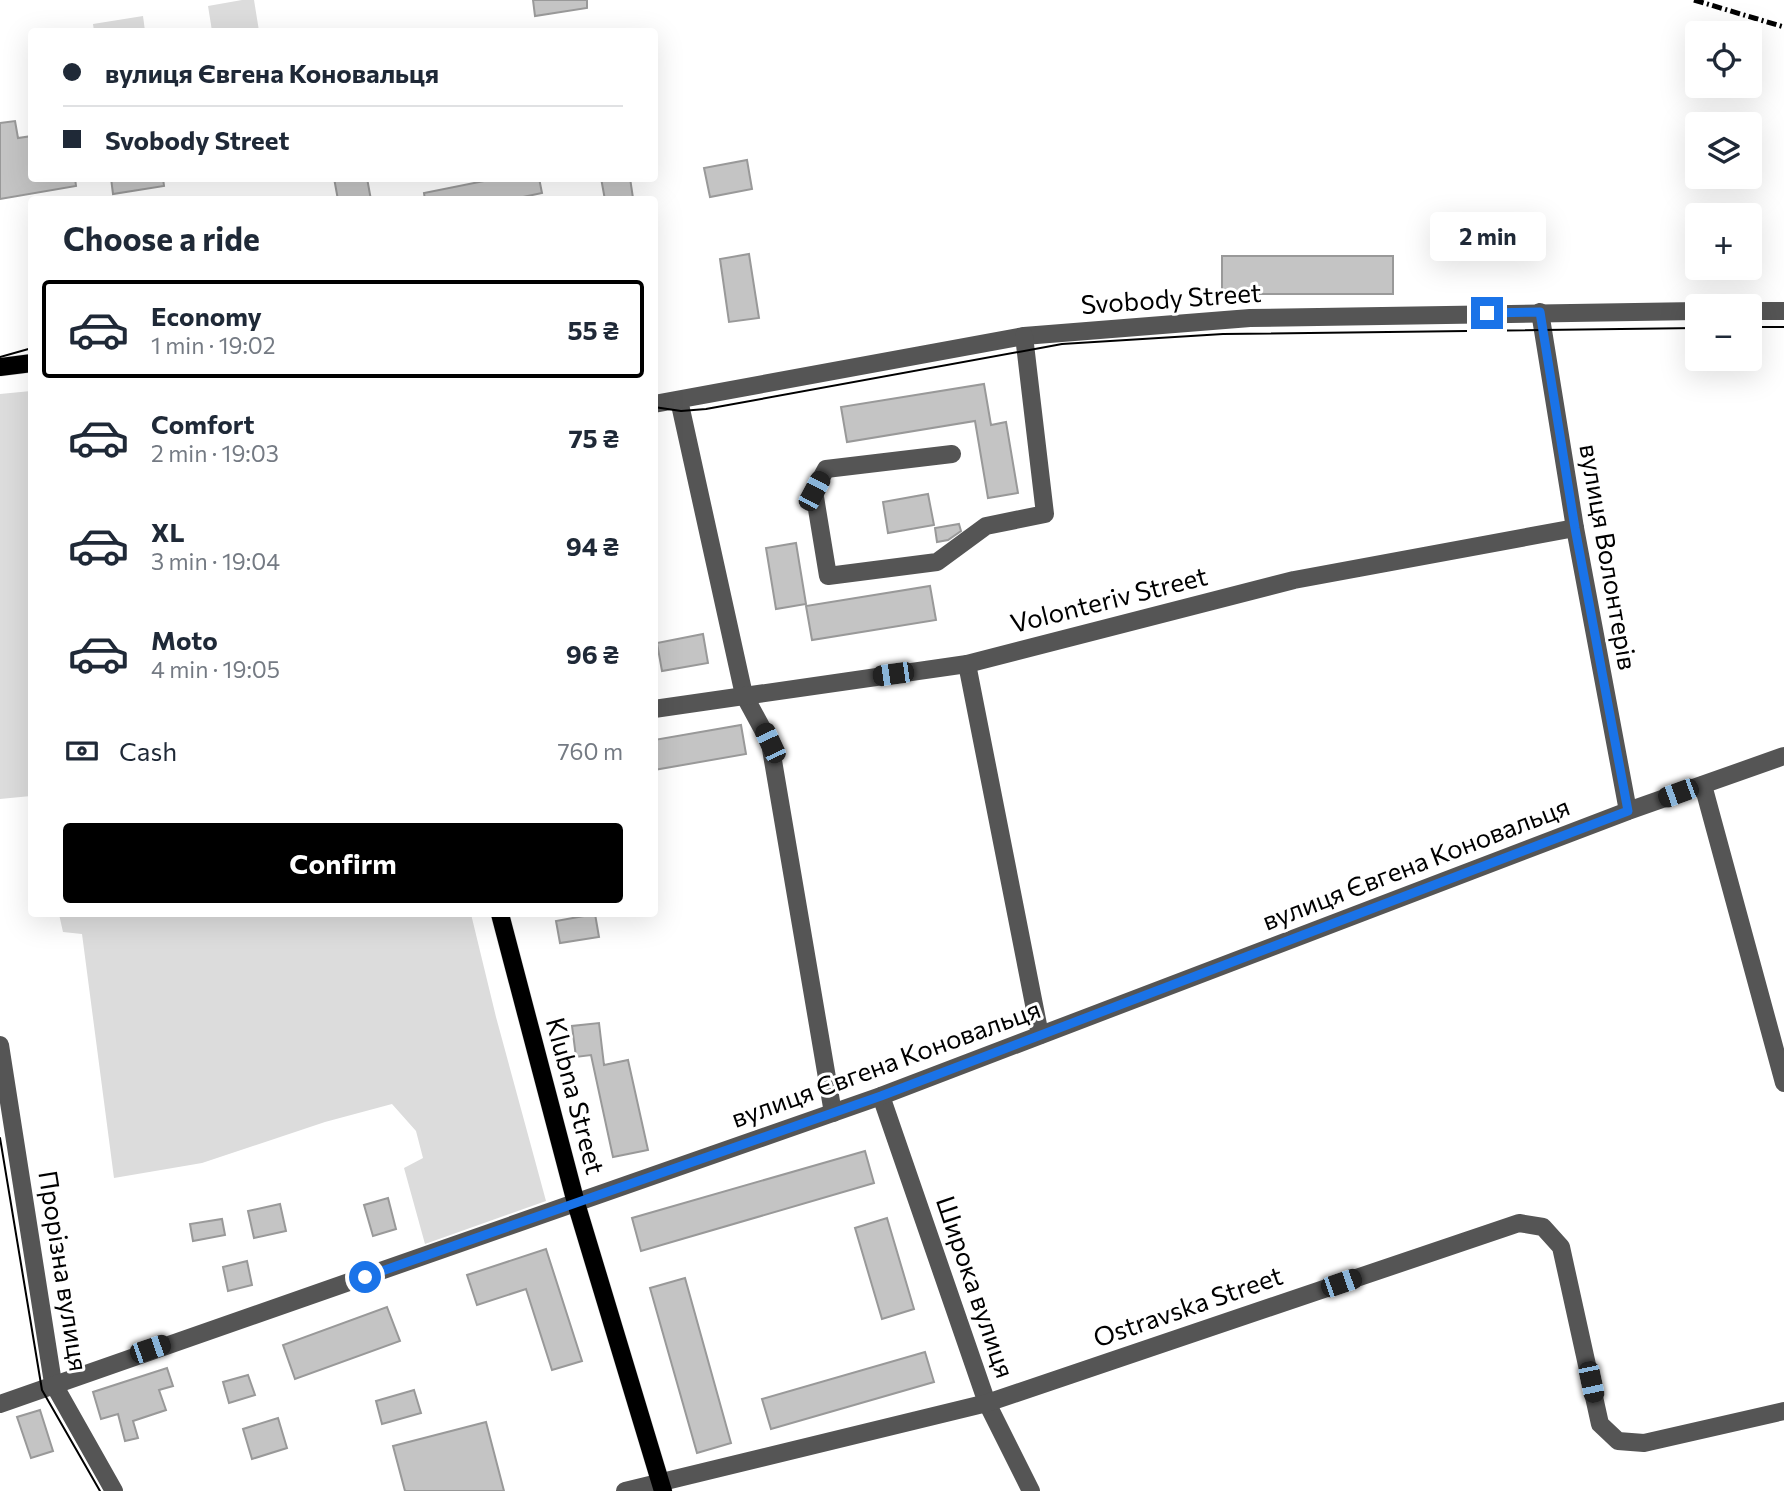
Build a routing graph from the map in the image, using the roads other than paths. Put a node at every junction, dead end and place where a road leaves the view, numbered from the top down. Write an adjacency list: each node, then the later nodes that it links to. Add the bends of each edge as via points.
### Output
1 (1784, 310): 3 (street)
2 (1685, 311): 4 (street, Svobody Street)
3 (1762, 311)
4 (1540, 312): 5 (street, Svobody Street, via 1250,318); 11 (street, вулиця Волонтерів)
5 (1024, 336): 8 (street, Svobody Street); 10 (street, via 1045,514 986,526 937,562 828,576 814,491 826,468)
6 (28, 364): 7 (main road)
7 (0, 367)
8 (679, 400): 9 (street, Svobody Street); 13 (street)
9 (658, 403)
10 (952, 454)
11 (1575, 528): 12 (street, Volonteriv Street, via 1294,580); 17 (street, вулиця Волонтерів)
12 (967, 664): 13 (street, Volonteriv Street); 19 (street)
13 (744, 695): 14 (street, Volonteriv Street); 23 (street, via 770,743)
14 (658, 708)
15 (1784, 756): 16 (street, вулиця Євгена Коновальця)
16 (1703, 785): 17 (street, вулиця Євгена Коновальця); 21 (street)
17 (1628, 811): 19 (street, вулиця Євгена Коновальця)
18 (501, 917): 24 (main road, Klubna Street)
19 (1040, 1035): 22 (street, вулиця Євгена Коновальця)
20 (0, 1045): 25 (street, Прорізна вулиця)
21 (1784, 1083)
22 (881, 1096): 23 (street, вулиця Євгена Коновальця); 26 (street, Широка вулиця)
23 (833, 1113): 24 (street, вулиця Євгена Коновальця)
24 (576, 1203): 25 (street, вулиця Євгена Коновальця); 29 (main road, Klubna Street)
25 (53, 1383): 27 (street, вулиця Євгена Коновальця); 30 (street, Прорізна вулиця)
26 (987, 1403): 28 (street, Ostravska Street, via 1518,1223 1543,1227 1561,1247 1600,1424 1618,1441 1644,1443); 29 (street, Ostravska Street); 32 (street, Широка вулиця)
27 (0, 1404)
28 (1784, 1411)
29 (662, 1487): 31 (street, Ostravska Street)
30 (114, 1491)
31 (625, 1491)
32 (1031, 1491)

